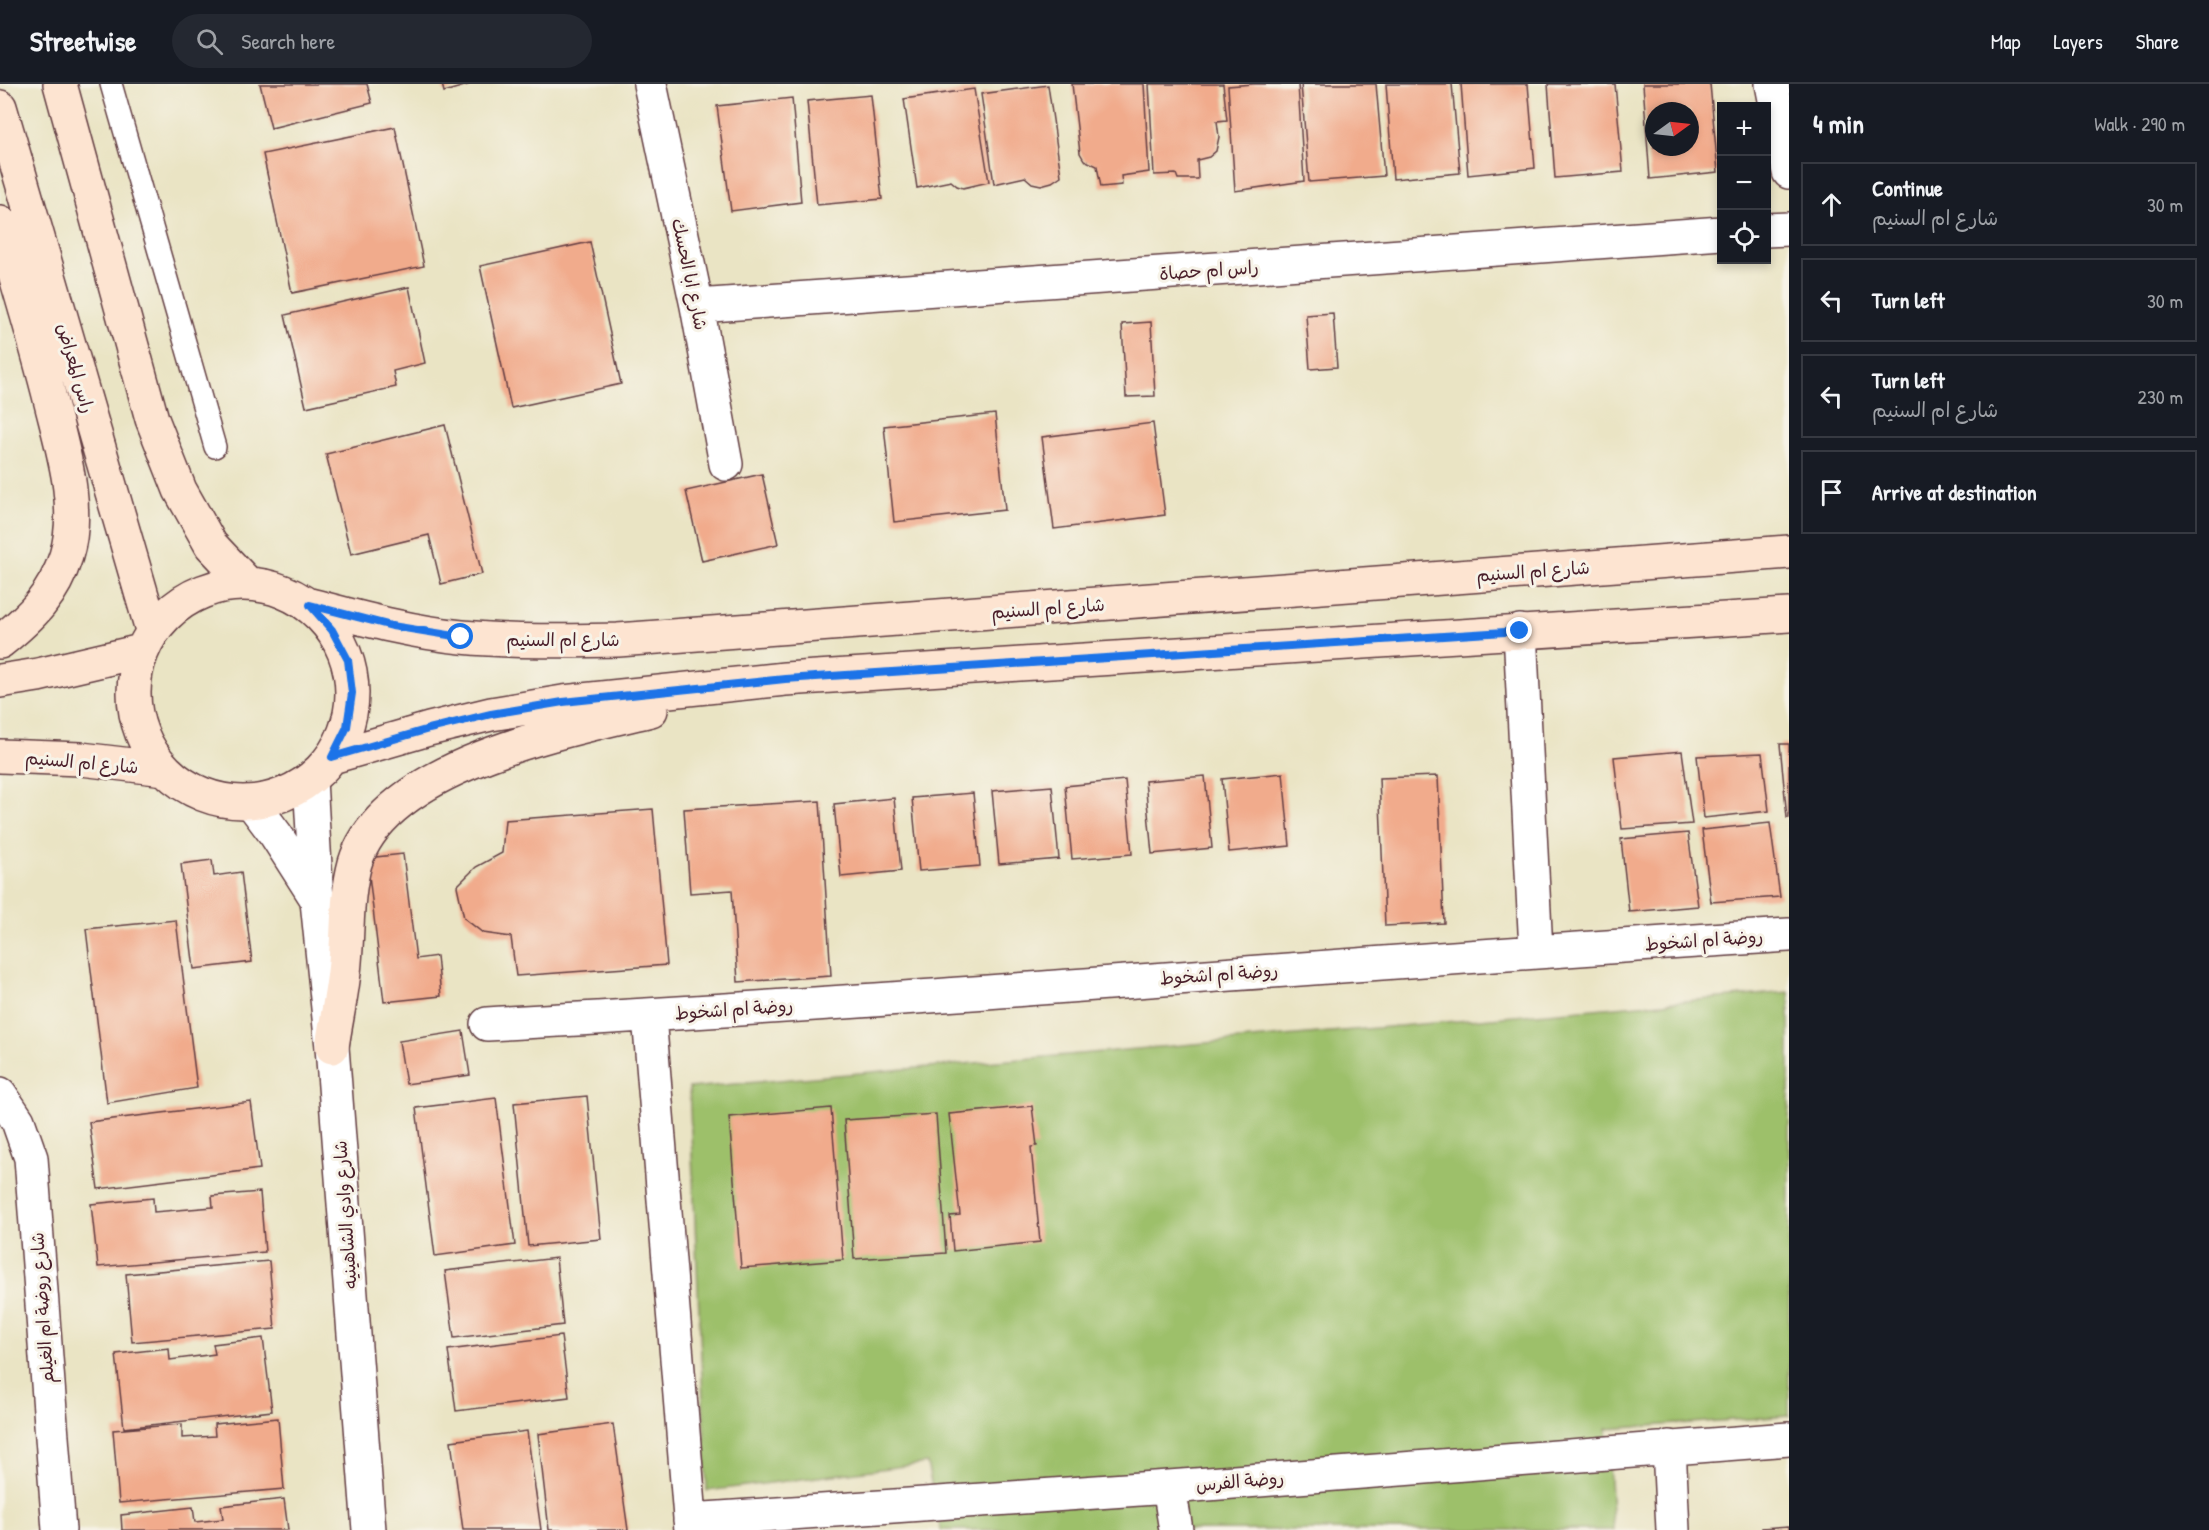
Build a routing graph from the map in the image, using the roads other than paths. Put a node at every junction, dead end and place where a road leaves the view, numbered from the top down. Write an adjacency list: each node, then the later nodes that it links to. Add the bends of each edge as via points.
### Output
1 (60, 84): 15 (main road, via 152,419 180,490 211,545)
2 (111, 84): 12 (lane)
3 (650, 84): 11 (street, شارع ابا الحسك)
4 (1772, 84): 6 (street)
5 (0, 106): 19 (main road, راس المعراض)
6 (1789, 172)
7 (0, 222): 20 (main road, via 44,372 71,498 66,556 54,586 28,619)
8 (1789, 228): 9 (street)
9 (1771, 230)
10 (1717, 233): 11 (street, راس ام حصاة)
11 (698, 306): 13 (street, شارع ابا الحسك)
12 (215, 447)
13 (726, 464)
14 (1789, 552): 16 (main road, شارع ام السنيم, via 618,640 461,637 392,626)
15 (247, 583): 16 (main road, via 280,589); 19 (main road, via 220,585 194,594 171,609)
16 (310, 605): 24 (main road, via 332,630 348,660 352,693 347,727)
17 (1789, 615): 18 (main road)
18 (1520, 631): 21 (main road); 29 (street)
19 (147, 640): 22 (main road, via 38,675); 25 (main road, via 134,681 135,714 146,744)
20 (0, 642)
21 (785, 679): 24 (main road, via 563,702 491,714 429,729); 32 (main road, via 592,724 494,753 417,790 388,811 369,834 356,861 347,899 345,963)
22 (0, 681)
23 (0, 756): 25 (main road, شارع ام السنيم, via 81,759)
24 (321, 768): 26 (main road, via 282,795); 27 (street, شارع وادي الشاهينيه)
25 (165, 769): 26 (main road, via 190,789 220,800)
26 (252, 802): 27 (street, شارع وادي الشاهينيه)
27 (317, 901): 32 (street, شارع وادي الشاهينيه)
28 (1789, 935): 29 (street, روضة ام اشخوط)
29 (1536, 951): 30 (street, روضة ام اشخوط)
30 (650, 1016): 31 (street, روضة ام اشخوط); 37 (street, روضة ام اشخوط)
31 (487, 1024)
32 (332, 1047): 39 (street, شارع وادي الشاهينيه)
33 (0, 1094): 38 (street, شارع روضة ام الغيلم, via 18,1122 31,1158)
34 (1789, 1439): 35 (street, روضة الفرس)
35 (1669, 1447): 36 (street, روضة الفرس); 41 (street)
36 (1169, 1487): 37 (street, روضة الفرس); 40 (street)
37 (691, 1525)
38 (59, 1530)
39 (369, 1530)
40 (1176, 1530)
41 (1672, 1530)

